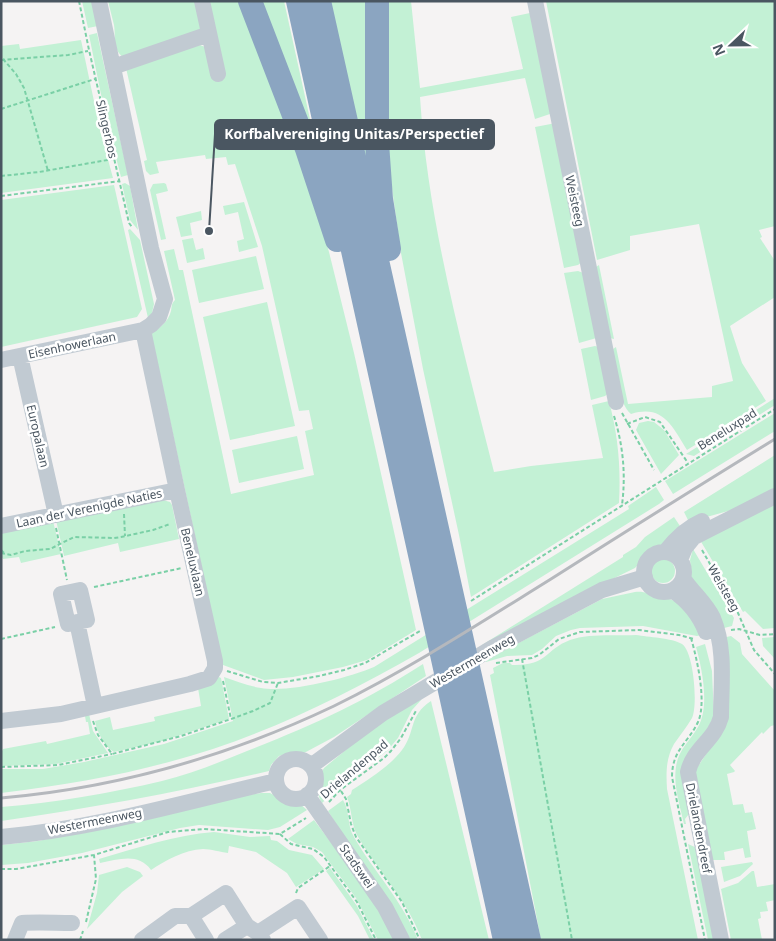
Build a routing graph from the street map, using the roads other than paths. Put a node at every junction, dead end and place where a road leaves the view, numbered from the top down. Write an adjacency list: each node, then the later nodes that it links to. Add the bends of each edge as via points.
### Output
1 (99, 1): 9 (street, Slingerbos)
2 (202, 1): 8 (street)
3 (250, 1): 13 (highway, via 308,149)
4 (298, 1): 13 (highway)
5 (319, 1): 15 (highway)
6 (377, 1): 15 (highway, via 379,168)
7 (535, 1): 16 (street, Weisteeg)
8 (209, 34): 9 (street); 10 (street)
9 (114, 67): 11 (street, Slingerbos, via 151,248 165,299 159,316)
10 (218, 74)
11 (143, 330): 12 (street, Eisenhowerlaan); 17 (street, Beneluxlaan)
12 (20, 356): 14 (street, Eisenhowerlaan); 20 (street, Europalaan)
13 (377, 358): 24 (highway)
14 (1, 360)
15 (405, 387): 24 (highway)
16 (616, 397)
17 (177, 490): 20 (street, Laan der Verenigde Naties); 28 (street, Beneluxlaan, via 215,661 213,673 205,681)
18 (775, 496): 19 (street)
19 (743, 512): 22 (street, via 696,524 676,537); 23 (street, via 694,537)
20 (55, 515): 21 (street, Laan der Verenigde Naties)
21 (1, 526)
22 (666, 552): 23 (street); 25 (street, via 650,556 645,566)
23 (680, 560): 26 (street, via 684,569)
24 (434, 565): 43 (highway, via 453,705); 44 (highway, via 473,693)
25 (645, 577): 26 (street, via 653,589 663,592); 30 (street, Westermeenweg, via 602,590 494,647 383,714)
26 (678, 584): 45 (street, Drielandendreef, via 712,635 721,696 719,726 694,756 688,772)
27 (75, 591): 28 (street, via 87,620 73,623)
28 (92, 706): 29 (street, Beneluxlaan, via 61,714)
29 (1, 721)
30 (311, 766): 31 (street, via 298,759 284,762 279,767); 32 (street, via 315,781)
31 (276, 781): 32 (street, via 284,795 300,799); 33 (street, Westermeenweg, via 107,820)
32 (307, 795): 42 (street, Stadswei, via 385,907)
33 (1, 837)
34 (191, 916): 36 (street, via 226,893); 38 (street, via 175,916); 39 (street)
35 (72, 923): 37 (street, via 22,923)
36 (256, 933): 40 (street); 41 (street, via 298,906)
37 (15, 940)
38 (142, 940)
39 (206, 940)
40 (225, 940)
41 (320, 940)
42 (402, 940)
43 (506, 940)
44 (529, 940)
45 (721, 940)

